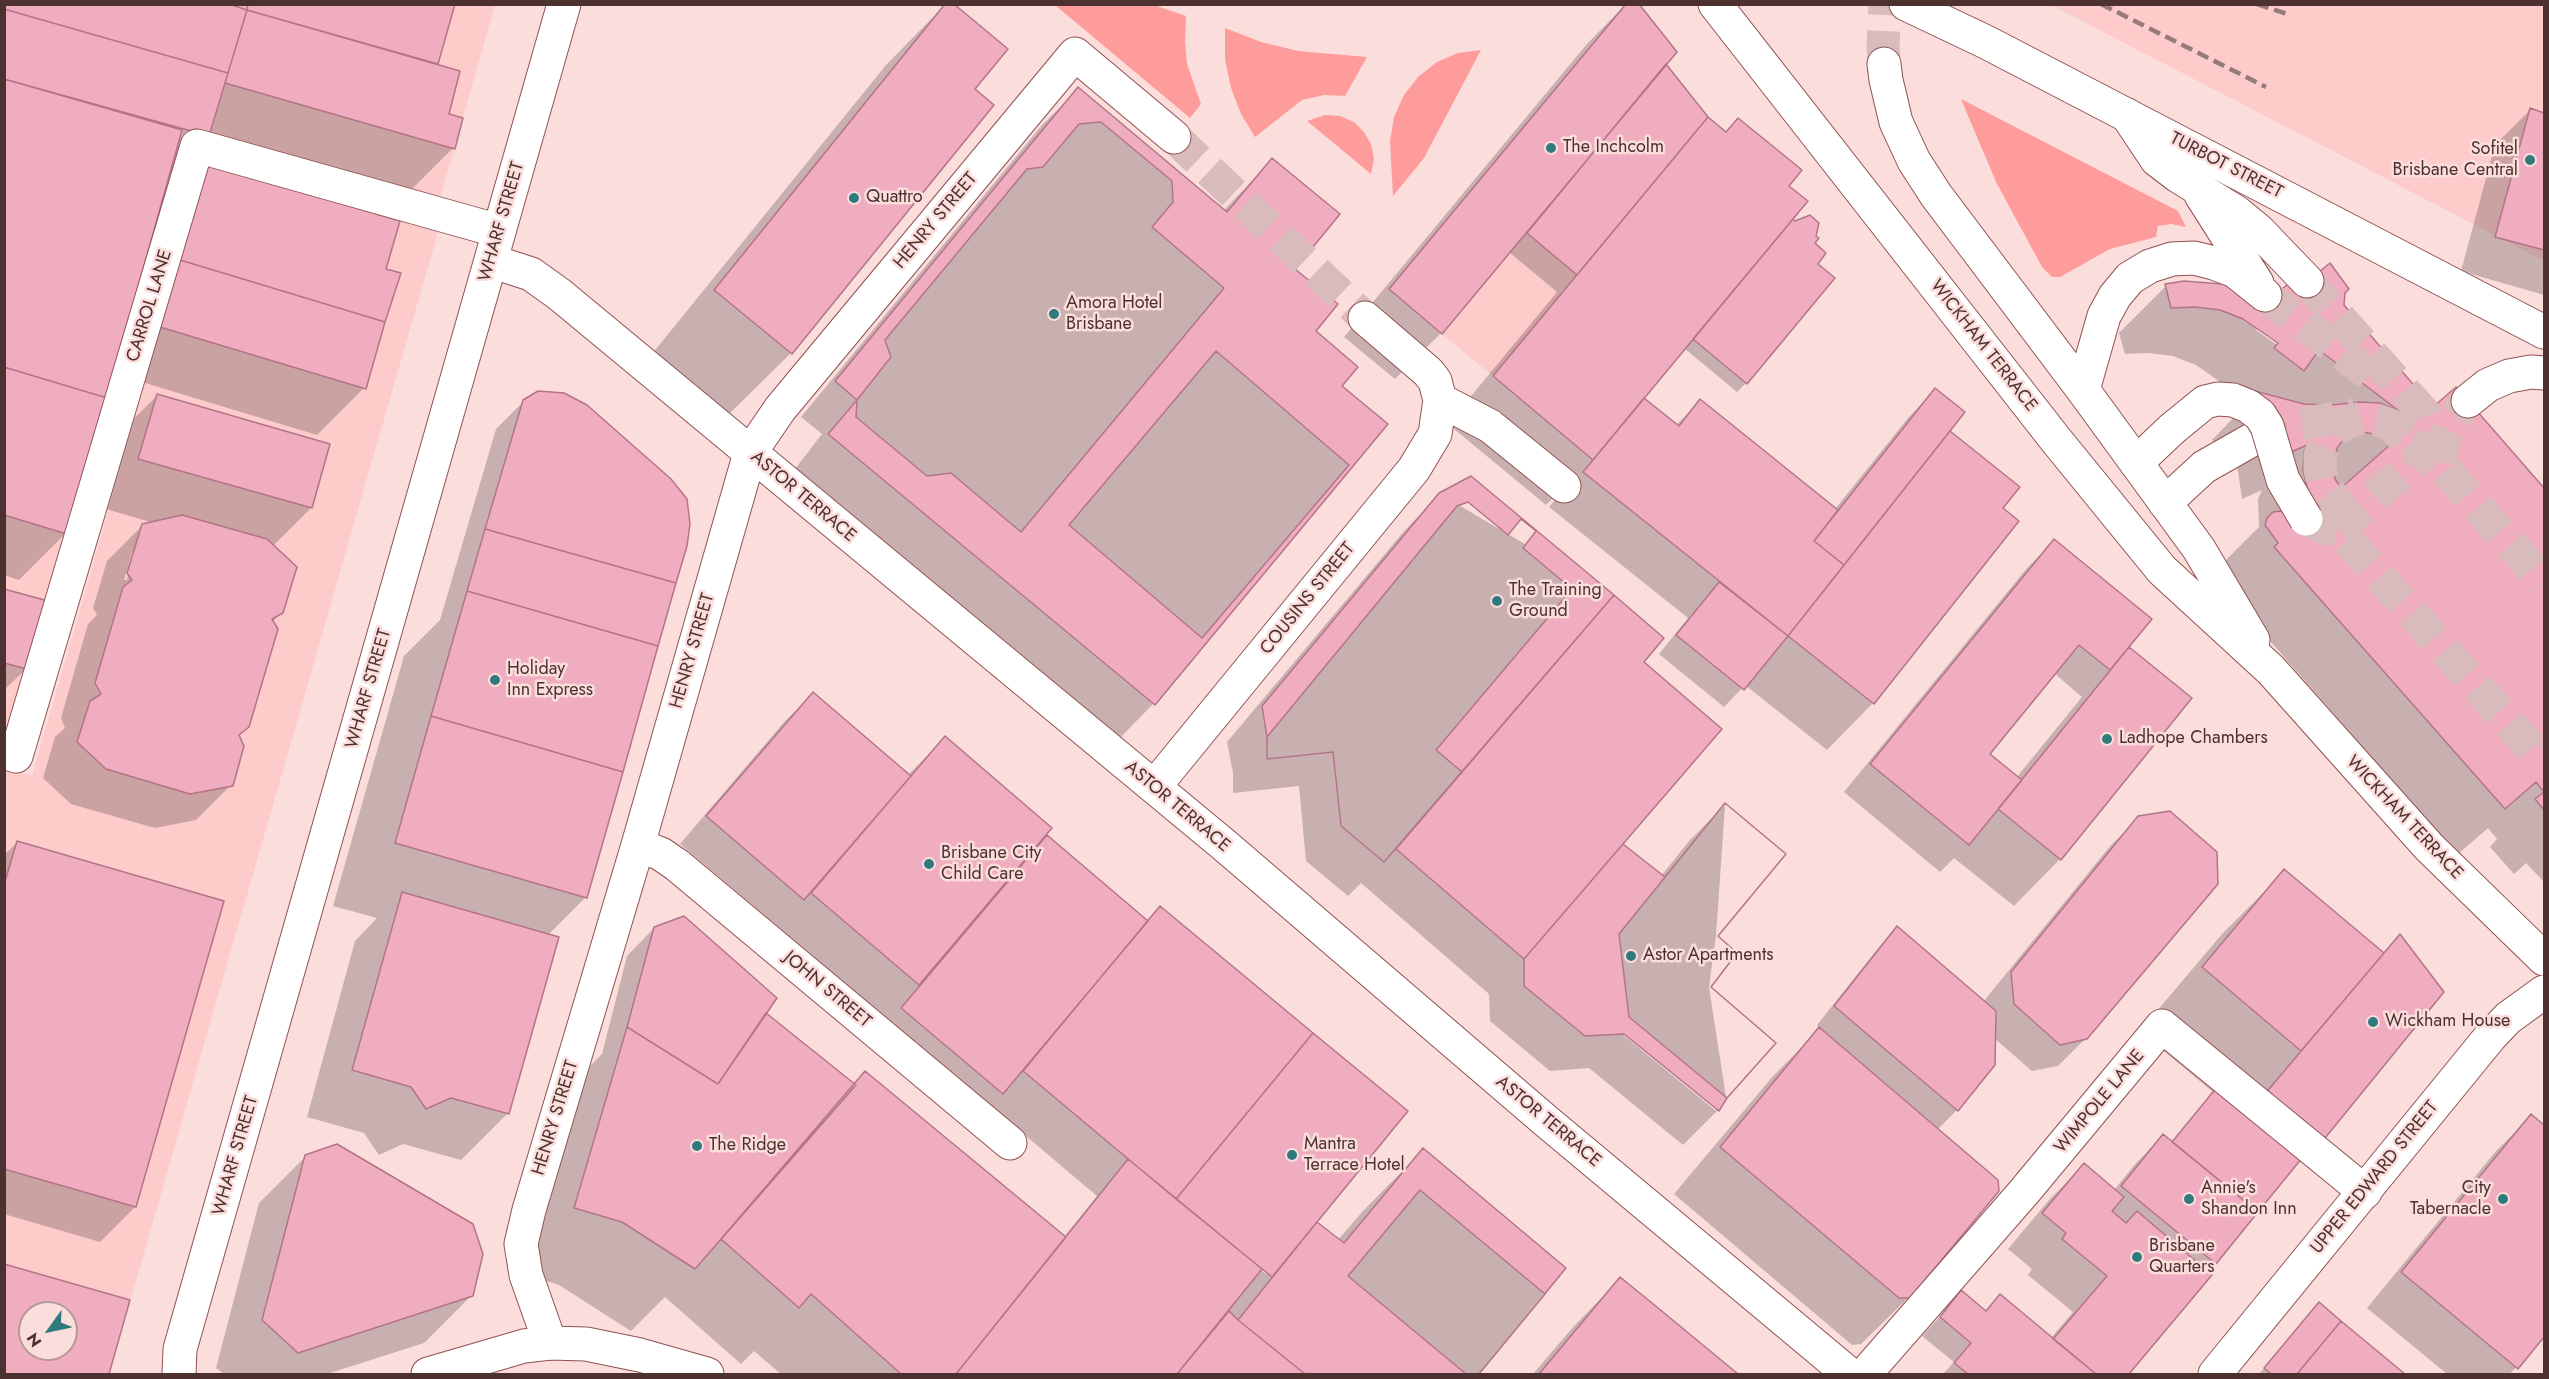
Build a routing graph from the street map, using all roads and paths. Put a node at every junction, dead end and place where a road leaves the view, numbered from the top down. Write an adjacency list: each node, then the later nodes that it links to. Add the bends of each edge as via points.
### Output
1 (564, 4): 8 (street, WHARF STREET)
2 (1715, 4): 22 (street, WICKHAM TERRACE, via 2162,570)
3 (1906, 4): 5 (street, TURBOT STREET)
4 (1884, 64): 13 (street, WICKHAM TERRACE, via 1896,122 1914,160)
5 (2127, 115): 7 (street, via 2157,160); 11 (street, TURBOT STREET)
6 (1174, 137): 17 (street, HENRY STREET, via 1075,54 780,409)
7 (2195, 186): 9 (street, via 2258,230); 13 (street, via 2265,295 2235,271 2214,262 2172,259 2152,266 2130,278 2115,296 2104,316)
8 (495, 246): 17 (street, ASTOR TERRACE); 23 (street, CARROL LANE, via 197,146 16,756); 31 (street, WHARF STREET, via 180,1349)
9 (2307, 281)
10 (1365, 318): 14 (street, via 1428,372)
11 (2544, 332)
12 (2544, 374): 15 (street, via 2509,376 2488,385)
13 (2083, 390): 18 (street, WICKHAM TERRACE)
14 (1440, 400): 19 (street, via 1490,426); 24 (street, COUSINS STREET, via 1435,434 1414,469)
15 (2468, 401)
16 (2255, 438): 20 (street, via 2204,467)
17 (750, 453): 24 (street, ASTOR TERRACE); 25 (street, HENRY STREET)
18 (2136, 463): 20 (street, WICKHAM TERRACE); 21 (street, bridge, via 2205,402 2233,400 2260,415 2267,426 2280,473)
19 (1564, 486)
20 (2165, 503): 22 (street, WICKHAM TERRACE, via 2199,549)
21 (2306, 519)
22 (2271, 670): 26 (street, WICKHAM TERRACE, via 2429,847)
23 (4, 752)
24 (1154, 787): 34 (street, ASTOR TERRACE)
25 (638, 845): 28 (street, JOHN STREET, via 677,865); 30 (street, HENRY STREET, via 521,1244 525,1275)
26 (2544, 959)
27 (2544, 992): 29 (street, UPPER EDWARD STREET, via 2490,1036)
28 (1010, 1143)
29 (2365, 1192): 35 (street, WIMPOLE LANE, via 2162,1026); 36 (street, UPPER EDWARD STREET)
30 (550, 1343): 32 (street, via 524,1346); 33 (street, via 586,1344)
31 (179, 1374)
32 (428, 1374)
33 (706, 1374)
34 (1849, 1374)
35 (1865, 1374)
36 (2216, 1374)

